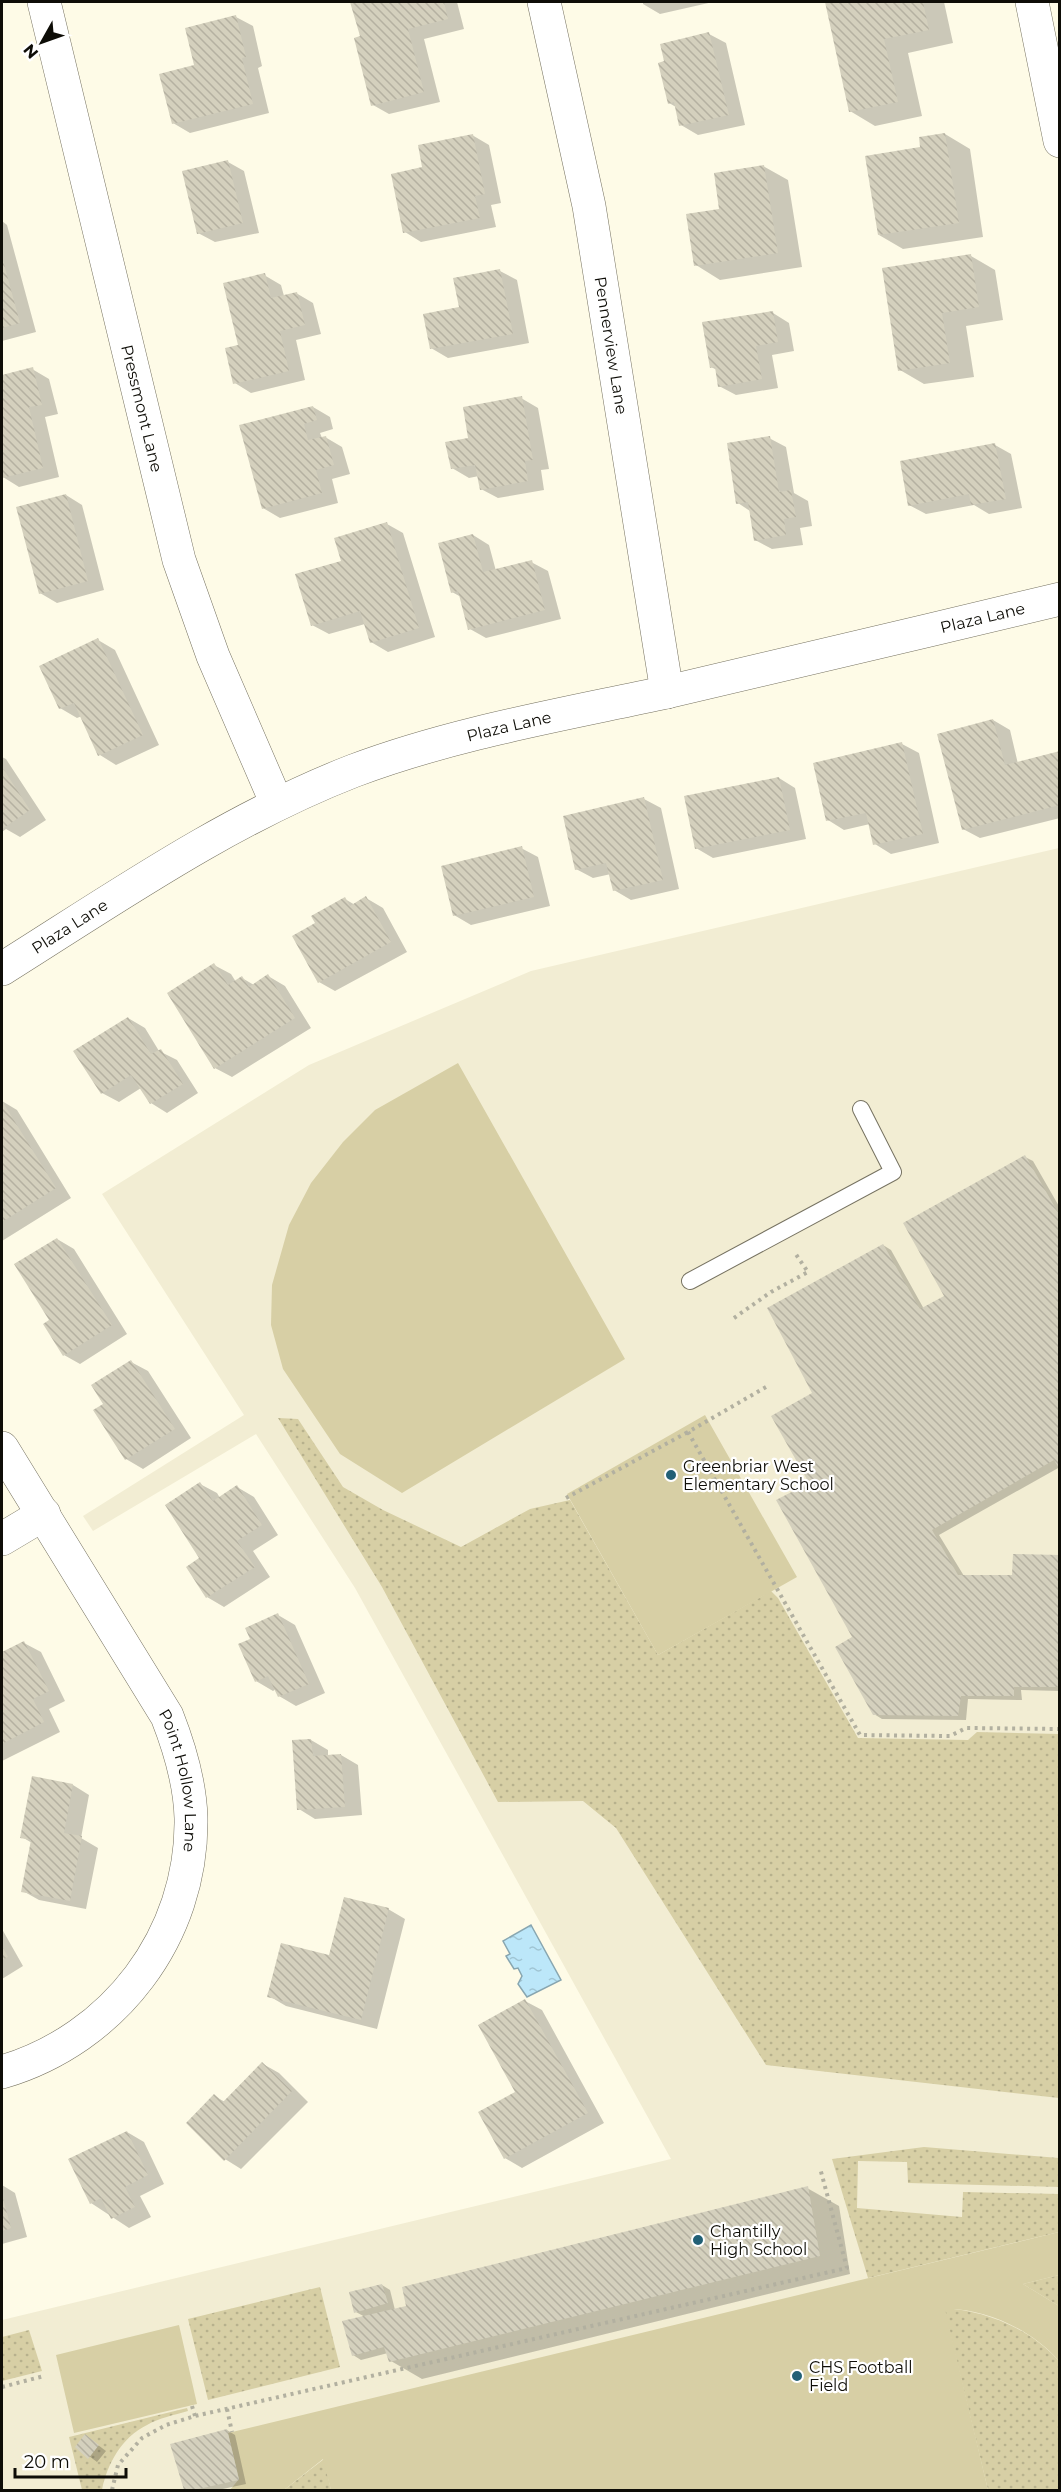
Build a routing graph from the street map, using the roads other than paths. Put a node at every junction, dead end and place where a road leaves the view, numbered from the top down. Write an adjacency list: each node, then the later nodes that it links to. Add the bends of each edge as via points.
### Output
1 (44, 2): 7 (street, Pressmont Lane, via 179,560 213,656)
2 (544, 2): 6 (street, Pennerview Lane, via 589,206)
3 (1032, 2): 4 (street)
4 (1059, 141)
5 (1059, 599): 6 (street, Plaza Lane)
6 (667, 692): 7 (street, Plaza Lane, via 469,734 354,771)
7 (277, 804): 8 (street, Plaza Lane, via 204,842)
8 (2, 969)
9 (861, 1109): 10 (lane, via 893,1172)
10 (690, 1281)
11 (2, 1448): 12 (street, Point Hollow Lane)
12 (44, 1515): 13 (street); 14 (street, Point Hollow Lane, via 167,1716 180,1749 187,1783 189,1851 183,1884 161,1943 125,1995 104,2017 65,2046)
13 (2, 1539)
14 (2, 2072)

